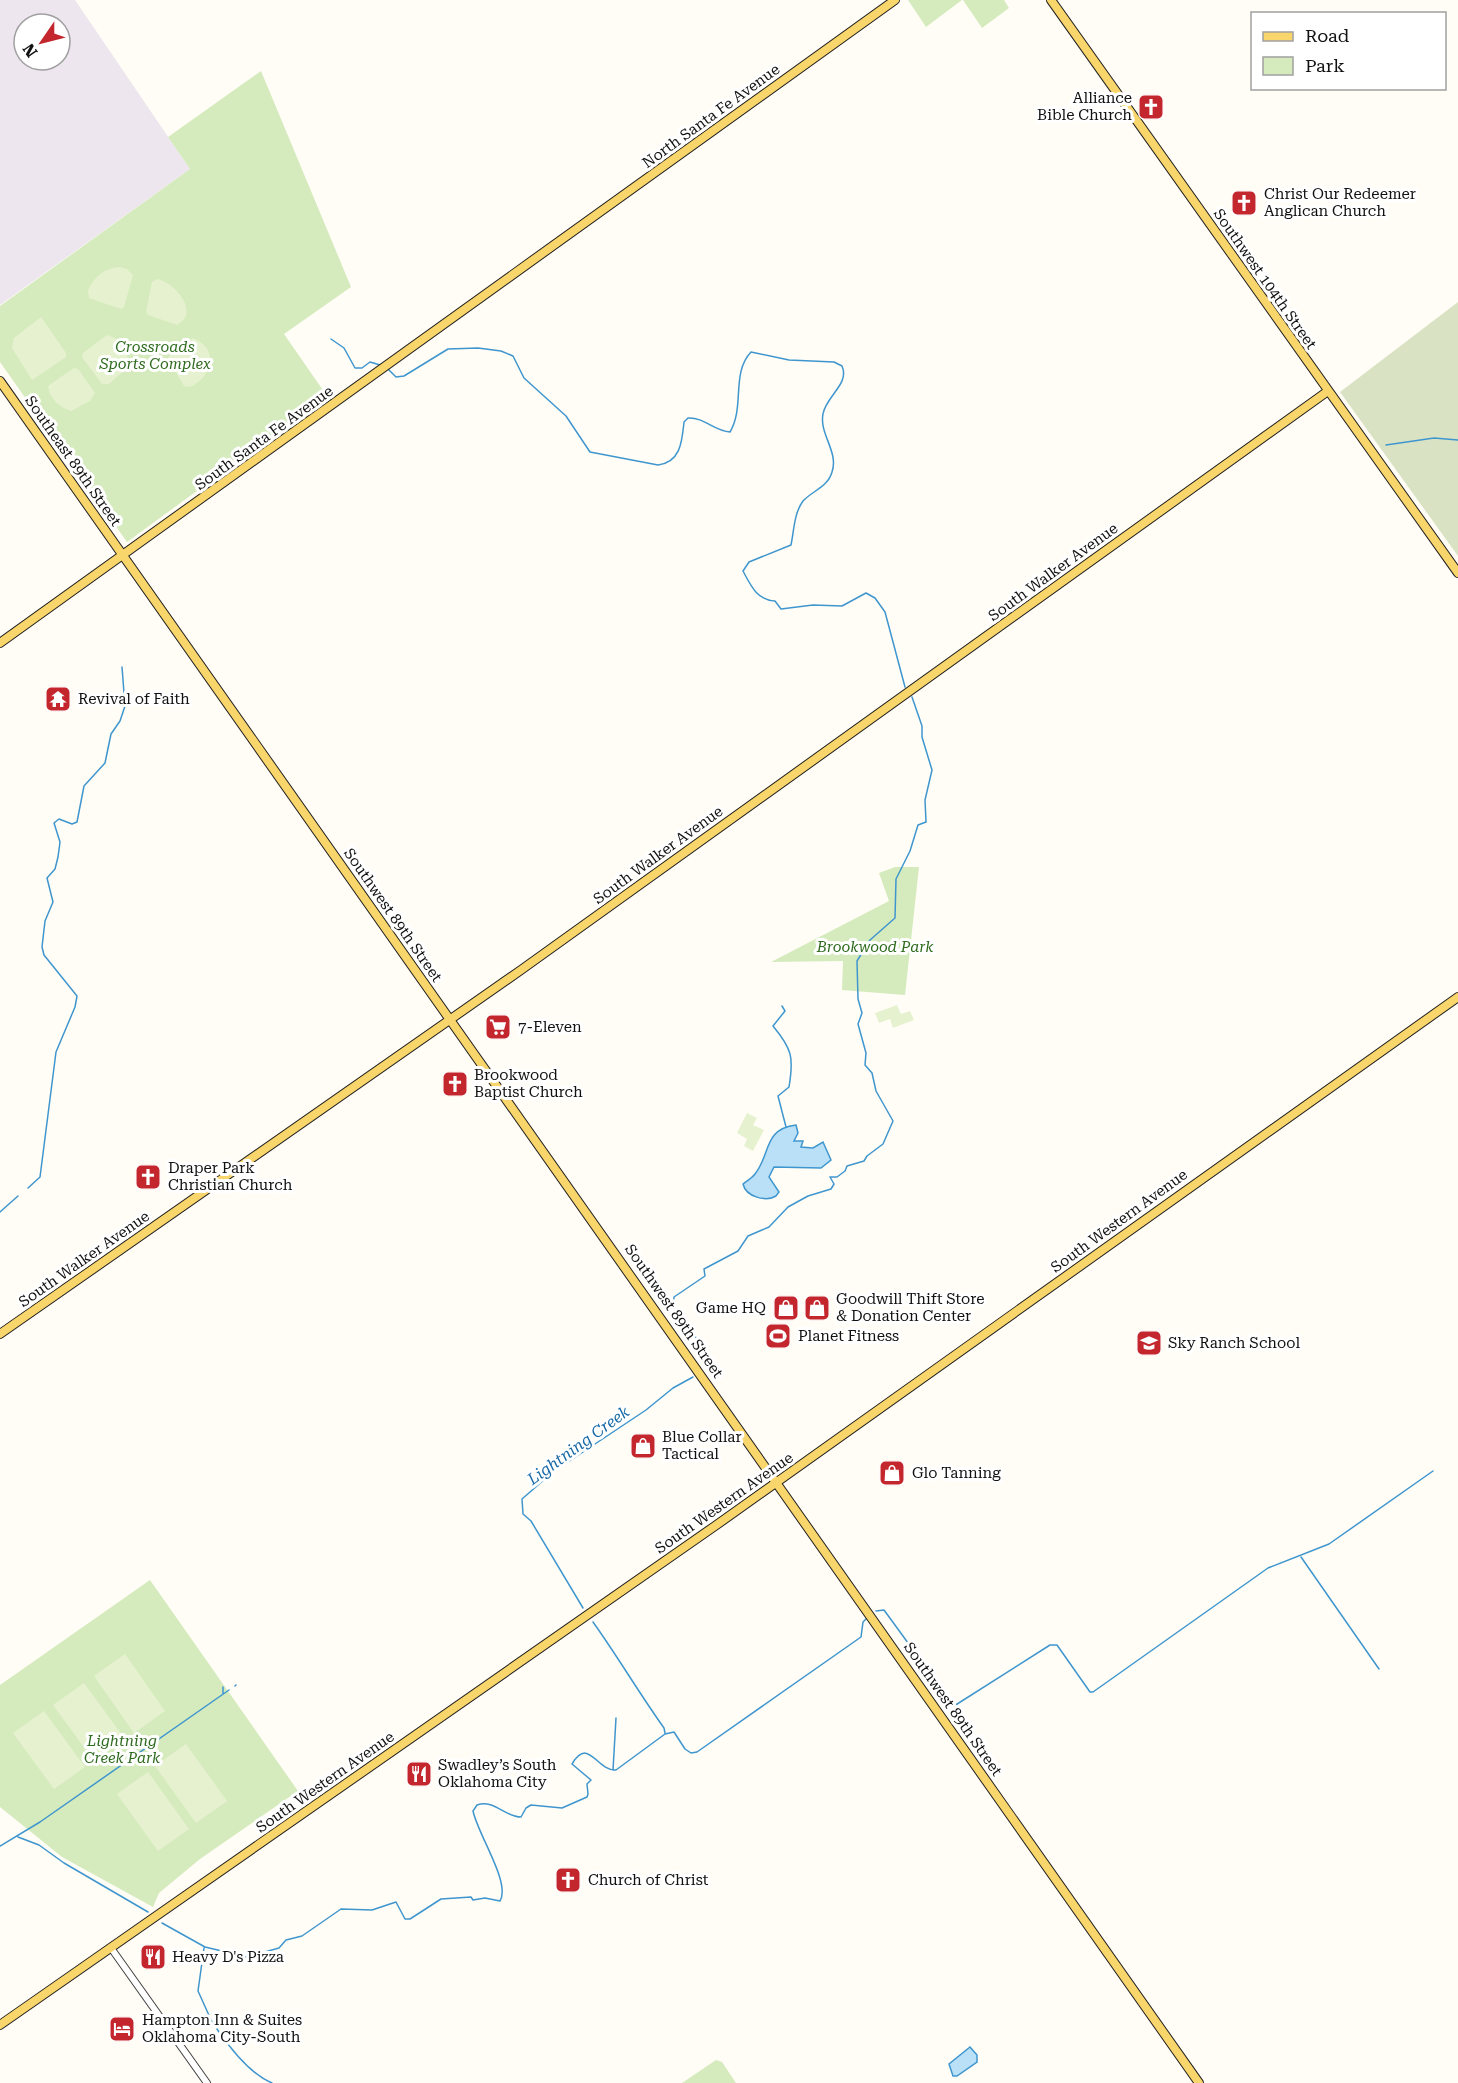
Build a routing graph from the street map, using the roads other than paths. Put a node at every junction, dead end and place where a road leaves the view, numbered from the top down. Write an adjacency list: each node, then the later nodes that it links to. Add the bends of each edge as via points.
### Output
1 (895, 0): 3 (main road, North Santa Fe Avenue)
2 (1051, 0): 5 (main road, Southwest 104th Street)
3 (543, 254): 6 (main road, South Santa Fe Avenue)
4 (0, 381): 6 (main road, Southeast 89th Street)
5 (1328, 391): 7 (main road, Southwest 104th Street); 10 (main road, South Walker Avenue)
6 (124, 556): 8 (main road, South Santa Fe Avenue); 10 (main road, Southwest 89th Street)
7 (1458, 573)
8 (0, 643)
9 (1458, 997): 12 (main road, South Western Avenue)
10 (449, 1020): 11 (main road, South Walker Avenue); 12 (main road, Southwest 89th Street)
11 (0, 1334)
12 (778, 1482): 13 (main road, South Western Avenue); 16 (main road, Southwest 89th Street)
13 (111, 1948): 14 (main road, South Western Avenue); 15 (street)
14 (0, 2025)
15 (207, 2083)
16 (1199, 2083)

